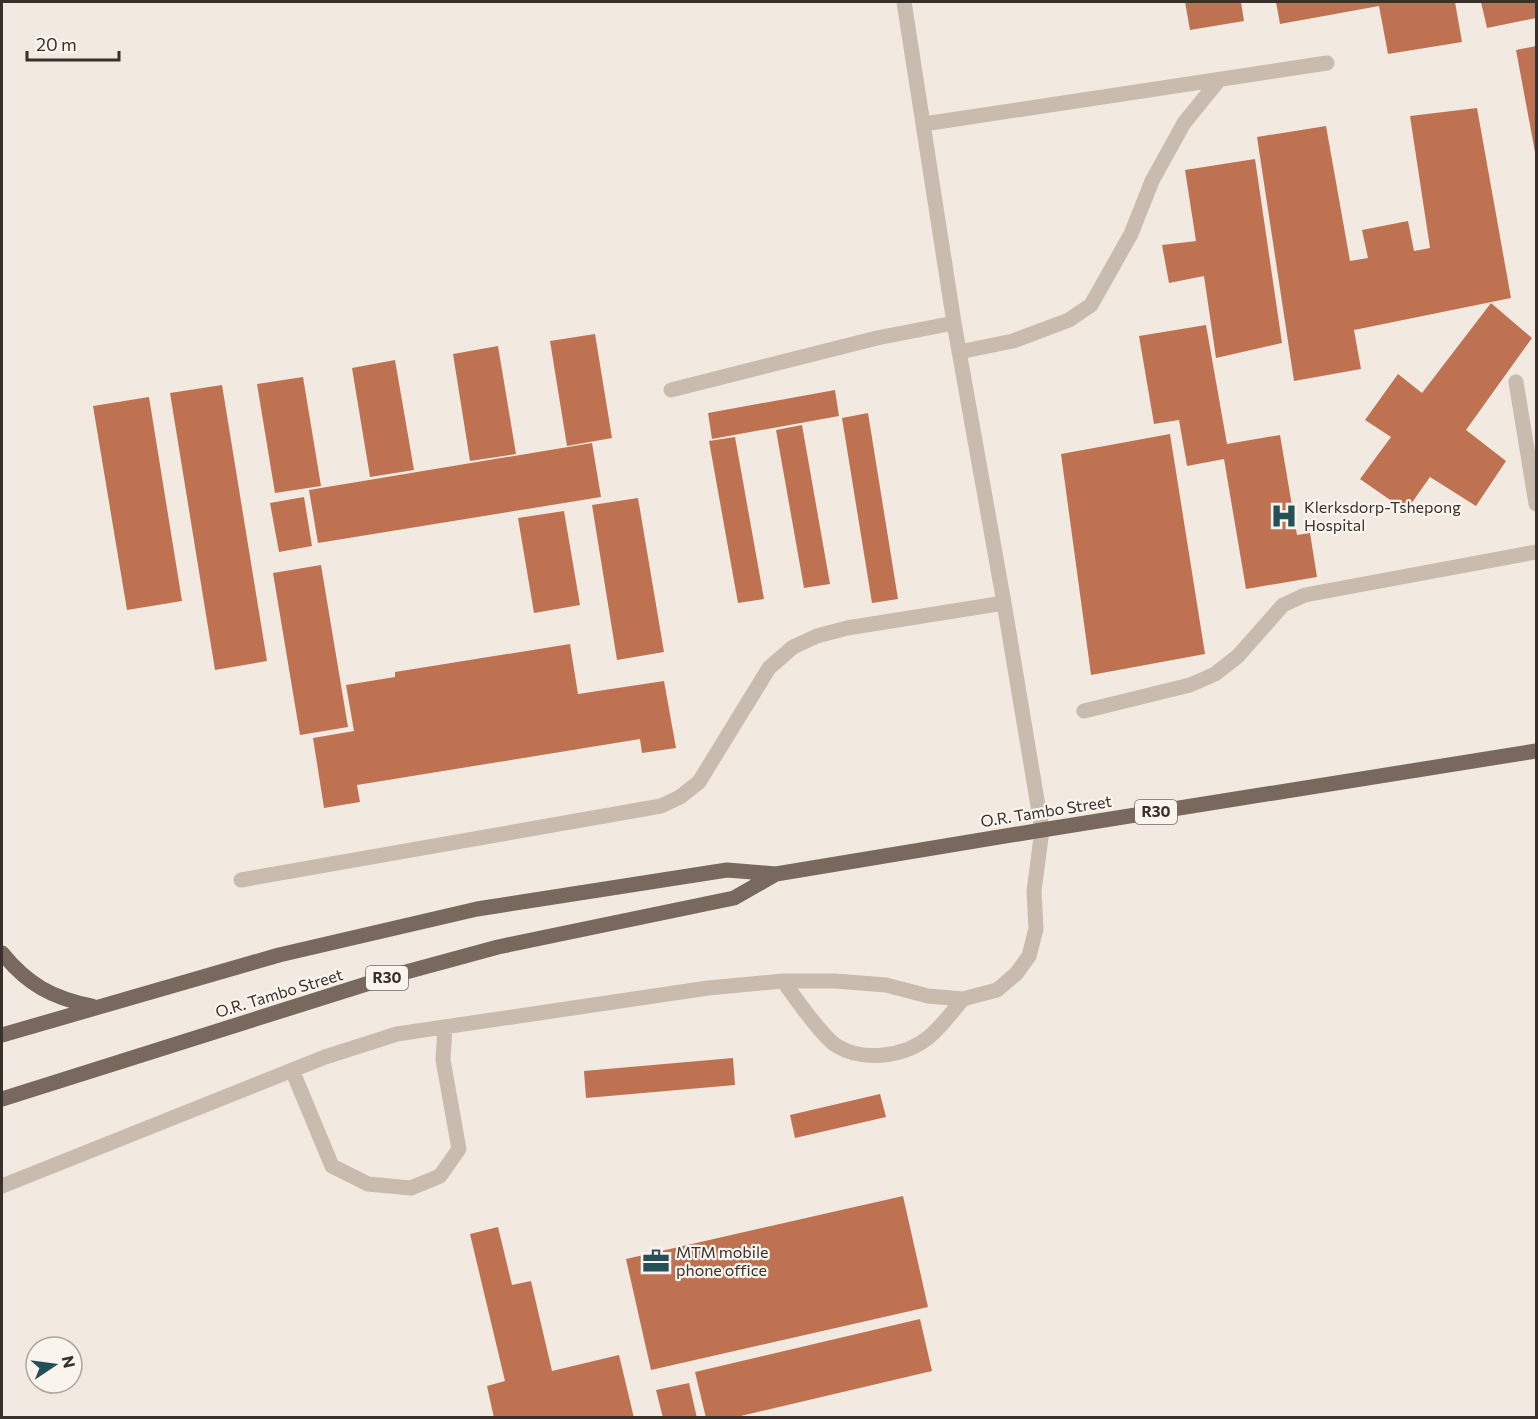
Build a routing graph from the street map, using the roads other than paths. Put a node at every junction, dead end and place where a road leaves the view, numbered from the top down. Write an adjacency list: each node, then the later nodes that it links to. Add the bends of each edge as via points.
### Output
1 (904, 2): 4 (street)
2 (1327, 63): 3 (street)
3 (1219, 80): 4 (street); 6 (street, via 1184,123 1152,182 1131,234 1091,305 1069,320 1013,341)
4 (924, 124): 5 (street)
5 (954, 323): 6 (street); 8 (street, via 877,338)
6 (959, 352): 11 (street)
7 (1516, 382): 9 (street)
8 (671, 390)
9 (1536, 504)
10 (1536, 552): 12 (street, via 1305,595 1283,605 1238,656 1215,674 1190,685)
11 (1004, 603): 14 (street); 16 (street, via 847,628 793,647 769,668 699,782 661,806)
12 (1084, 711)
13 (1536, 751): 14 (main road, O.R. Tambo Street / R30)
14 (1042, 830): 15 (main road, O.R. Tambo Street / R30); 19 (street, via 1034,891 1035,929 1029,956 997,990)
15 (776, 874): 20 (main road, O.R. Tambo Street / R30, via 727,870 477,909 279,955); 24 (main road, O.R. Tambo Street / R30, via 734,898 486,950)
16 (241, 880)
17 (2, 953): 20 (main road, via 12,966 47,992)
18 (783, 981): 19 (street, via 886,985 928,996); 19 (street, via 835,1045 856,1055 874,1056 908,1049 927,1038); 21 (street, via 708,988)
19 (963, 999)
20 (95, 1007): 22 (main road, O.R. Tambo Street / R30)
21 (445, 1027): 23 (street, via 397,1034); 23 (street, via 443,1060 459,1149 440,1176 411,1188 368,1184 332,1166)
22 (2, 1035)
23 (292, 1070): 25 (street)
24 (2, 1099)
25 (2, 1186)

